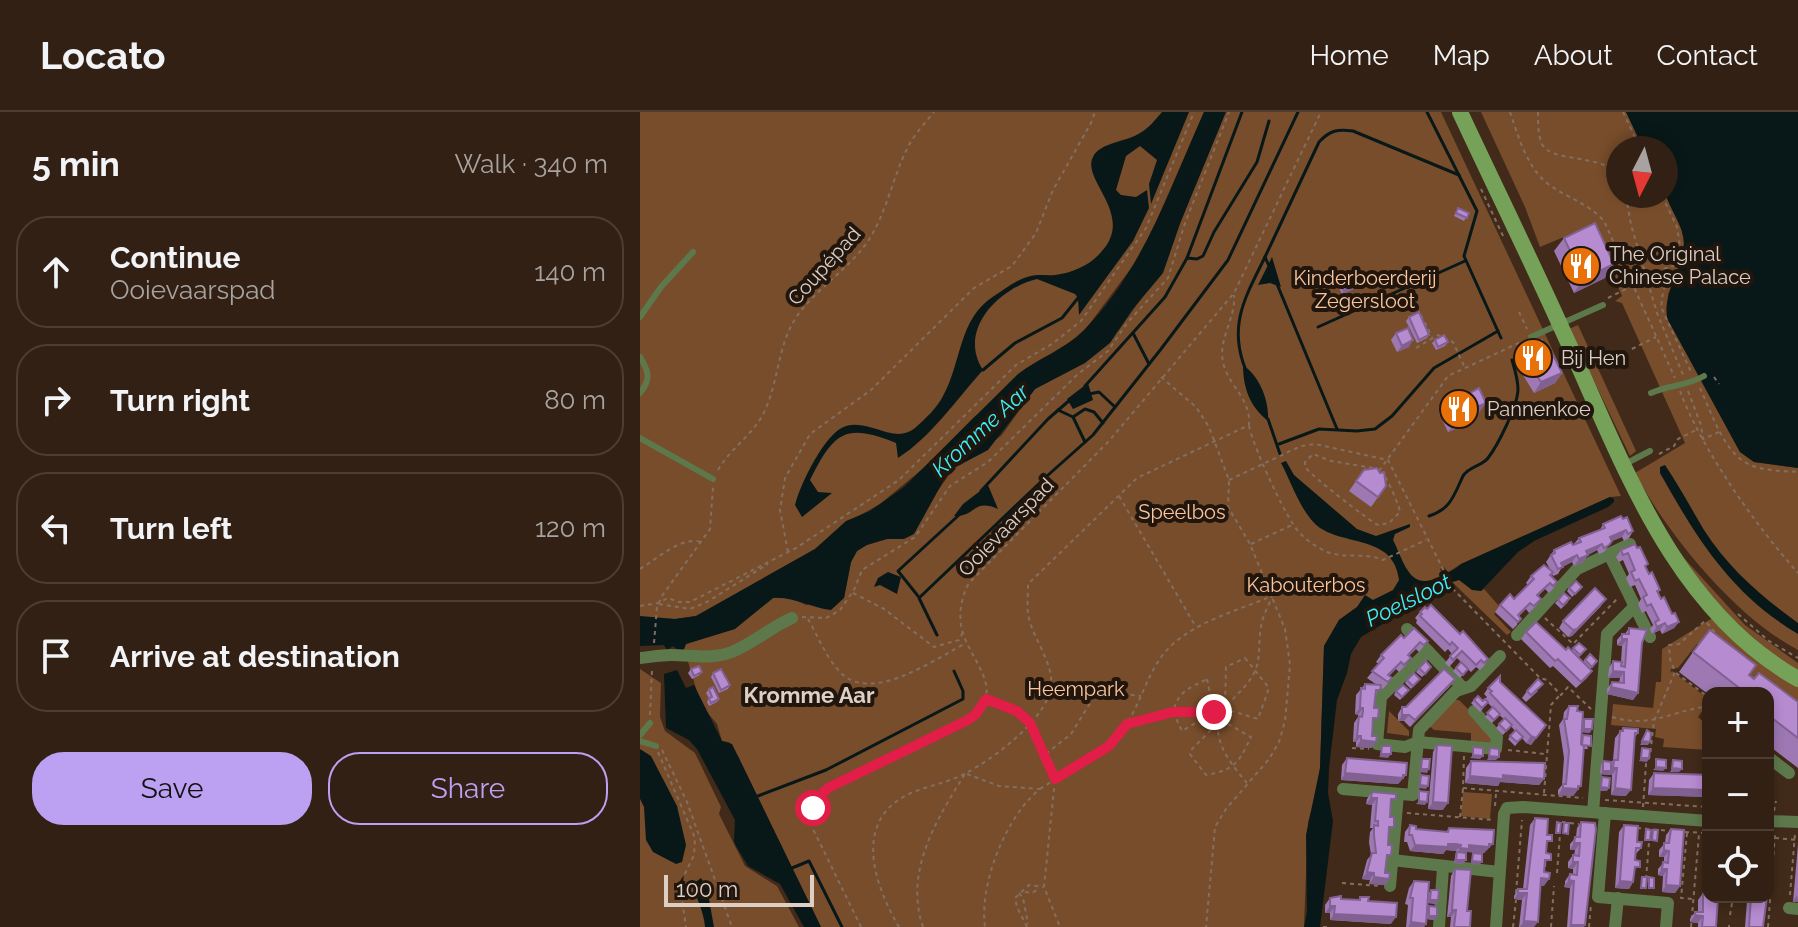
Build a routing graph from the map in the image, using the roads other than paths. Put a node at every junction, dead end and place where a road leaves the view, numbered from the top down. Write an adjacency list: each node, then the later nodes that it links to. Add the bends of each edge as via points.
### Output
1 (1460, 112): 5 (street)
2 (693, 252): 4 (lane)
3 (1603, 305): 5 (lane)
4 (640, 317)
5 (1560, 324): 6 (lane); 13 (street)
6 (1531, 337)
7 (640, 357): 9 (lane, via 648,370 648,384)
8 (1704, 376): 10 (lane)
9 (640, 393)
10 (1651, 393)
11 (640, 438): 14 (lane)
12 (1651, 454): 13 (lane)
13 (1625, 465): 23 (street, via 1660,536 1707,603)
14 (713, 479)
15 (1630, 544): 16 (street)
16 (1609, 554): 17 (street); 24 (street, via 1577,569 1471,686)
17 (1633, 608): 20 (street); 35 (street, via 1607,634)
18 (792, 618): 22 (street, via 728,653 704,659)
19 (1407, 629): 21 (street)
20 (1650, 637)
21 (1428, 651): 24 (street); 29 (street, via 1381,697 1377,744 1405,747)
22 (649, 656)
23 (1798, 679)
24 (1463, 688): 29 (street, via 1419,730)
25 (1474, 711): 29 (street, via 1497,737 1496,749)
26 (650, 723): 27 (lane)
27 (640, 735)
28 (640, 741): 30 (lane)
29 (1418, 742): 34 (street, via 1413,795)
30 (656, 746)
31 (1771, 759): 32 (street)
32 (1789, 773)
33 (1343, 789): 34 (street)
34 (1398, 794): 39 (street)
35 (1597, 808): 36 (street); 41 (street, via 1507,808); 43 (street, via 1598,897)
36 (1699, 820)
37 (1774, 821): 38 (street)
38 (1797, 822)
39 (1392, 860): 40 (street); 42 (street)
40 (1443, 867): 41 (street); 44 (street)
41 (1499, 872): 45 (street)
42 (1390, 886)
43 (1618, 898): 46 (street); 47 (street, via 1668,903)
44 (1439, 927)
45 (1496, 927)
46 (1615, 927)
47 (1666, 927)

